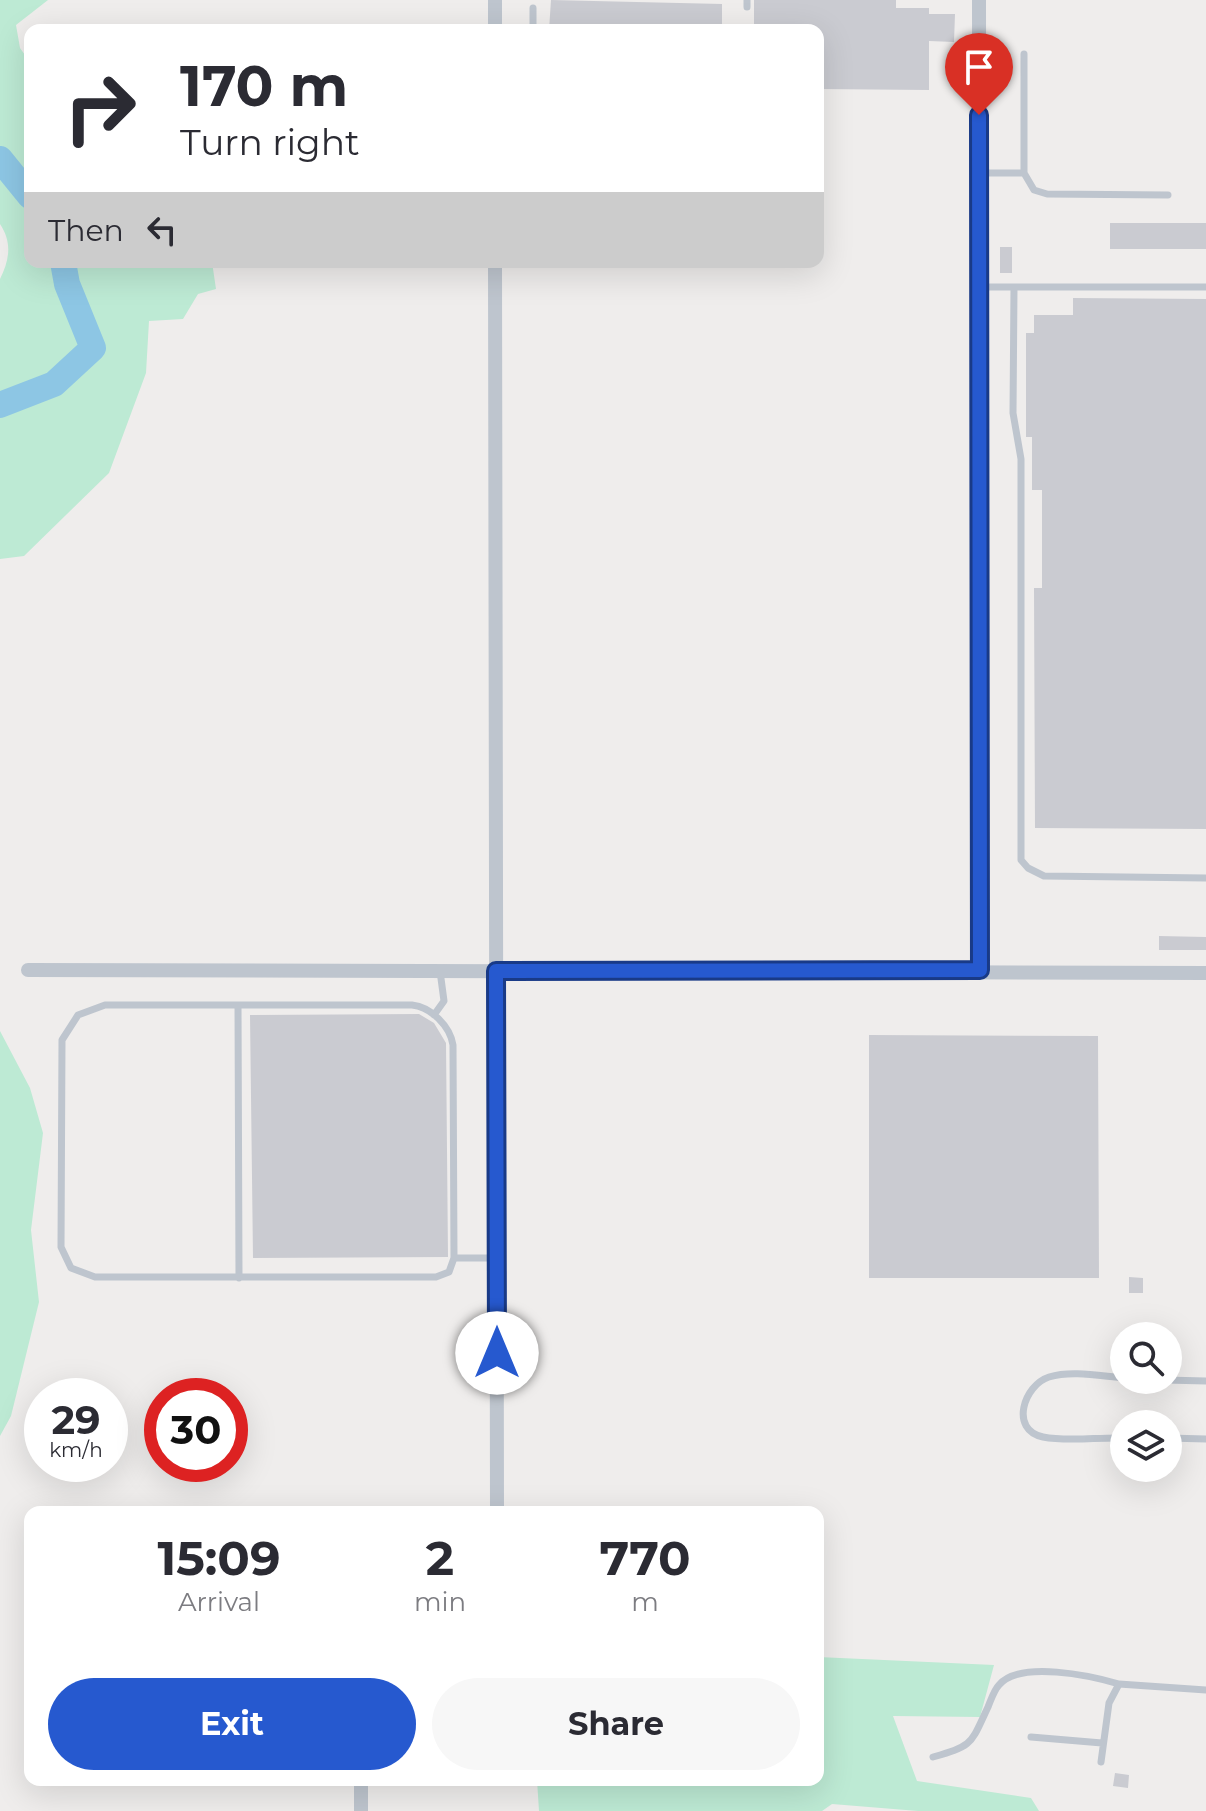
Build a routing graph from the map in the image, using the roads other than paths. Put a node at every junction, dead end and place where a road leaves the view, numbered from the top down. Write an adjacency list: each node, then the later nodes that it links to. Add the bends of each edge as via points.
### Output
1 (495, 0): 4 (street)
2 (979, 0): 7 (street)
3 (533, 8): 5 (lane)
4 (495, 24)
5 (533, 24)
6 (1024, 54): 8 (lane)
7 (979, 173): 8 (lane); 11 (street)
8 (1024, 173): 9 (lane, via 1034,190 1047,194)
9 (1168, 195)
10 (495, 268): 18 (street)
11 (979, 287): 13 (lane); 16 (street)
12 (1206, 287): 13 (lane)
13 (1014, 288): 14 (lane, via 1013,413 1021,459 1021,860 1044,876)
14 (1206, 878)
15 (28, 970): 17 (street)
16 (980, 970): 18 (street); 19 (street)
17 (440, 971): 18 (street); 21 (lane, via 444,1001)
18 (496, 971): 23 (street)
19 (1206, 973)
20 (238, 1005): 21 (lane, via 416,1005); 24 (lane); 24 (lane, via 105,1005 83,1011 69,1024 61,1046 61,1247 71,1268 89,1276)
21 (434, 1015): 22 (lane, via 452,1039)
22 (454, 1258): 23 (lane); 24 (lane, via 449,1272 436,1277)
23 (497, 1258): 31 (street)
24 (239, 1278)
25 (1110, 1377): 28 (lane, via 1044,1378 1023,1404 1023,1417 1028,1429 1041,1437)
26 (1182, 1380): 27 (lane)
27 (1206, 1381)
28 (1110, 1438)
29 (1182, 1438): 30 (lane)
30 (1206, 1439)
31 (497, 1506)
32 (1119, 1684): 33 (lane); 35 (lane, via 1109,1703); 36 (lane, via 1066,1673 1011,1676 999,1685 972,1741)
33 (1206, 1690)
34 (1031, 1737): 35 (lane)
35 (1102, 1743): 37 (lane)
36 (933, 1757)
37 (1101, 1762)
38 (361, 1786): 39 (street)
39 (361, 1811)

